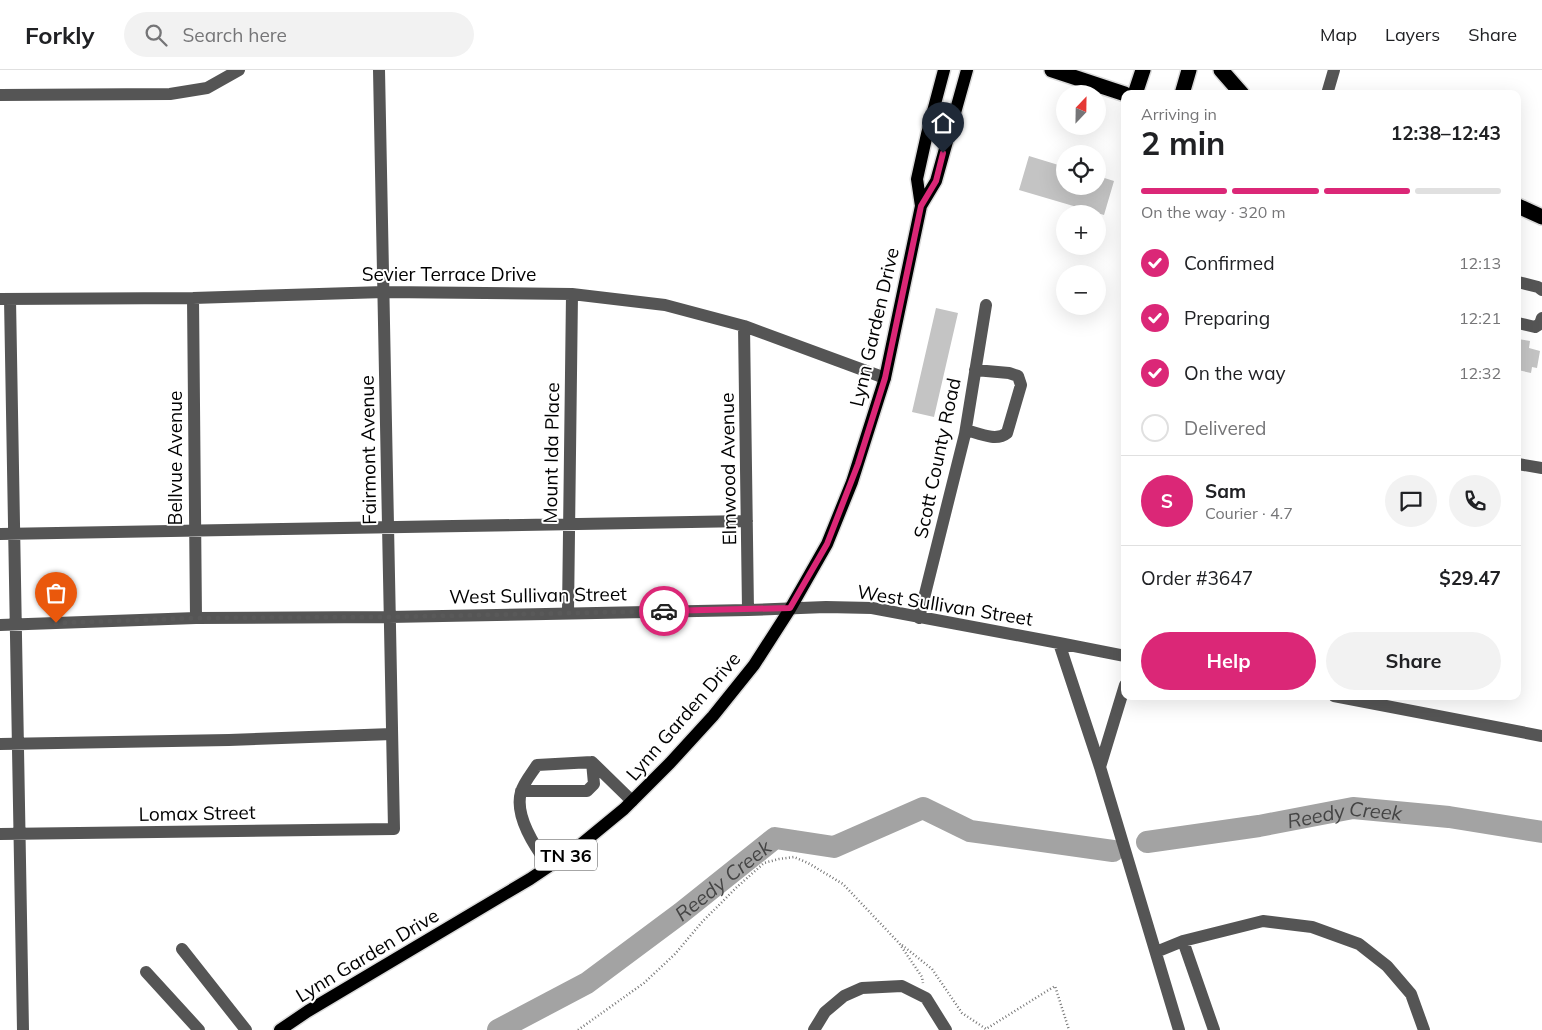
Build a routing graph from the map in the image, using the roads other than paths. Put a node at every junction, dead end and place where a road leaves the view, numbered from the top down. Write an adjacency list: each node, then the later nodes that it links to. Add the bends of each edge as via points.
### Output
1 (239, 70): 15 (street, via 206,88 170,94)
2 (379, 70): 22 (street, Fairmont Avenue)
3 (944, 70): 16 (main road, Lynn Garden Drive / TN 36, via 917,179)
4 (967, 70): 16 (main road, Lynn Garden Drive / TN 36, via 936,181)
5 (1052, 70): 14 (highway)
6 (1143, 70): 10 (highway)
7 (1189, 70): 11 (highway)
8 (1221, 70): 12 (highway)
9 (1334, 70): 13 (street)
10 (1136, 90)
11 (1183, 90)
12 (1238, 90)
13 (1328, 90)
14 (1121, 93)
15 (0, 95)
16 (921, 206): 31 (main road, Lynn Garden Drive / TN 36)
17 (1521, 208): 19 (highway)
18 (1521, 216): 19 (highway)
19 (1542, 219)
20 (1521, 283): 21 (street)
21 (1542, 290)
22 (384, 292): 23 (street, Sevier Terrace Drive); 24 (street, Sevier Terrace Drive); 37 (street, Fairmont Avenue)
23 (572, 294): 29 (street, Sevier Terrace Drive, via 665,305); 36 (street, Mount Ida Place)
24 (193, 298): 25 (street, Sevier Terrace Drive); 38 (street, Bellvue Avenue)
25 (5, 299): 40 (street)
26 (986, 305): 30 (street, Scott County Road)
27 (1542, 318): 28 (street, via 1535,327)
28 (1521, 324)
29 (744, 326): 31 (street, Sevier Terrace Drive); 35 (street, Elmwood Avenue)
30 (975, 370): 32 (street, Scott County Road); 32 (street, via 1009,373 1018,376 1021,385 1007,433 996,437)
31 (885, 378): 41 (main road, Lynn Garden Drive / TN 36, via 852,482 830,535)
32 (966, 430): 46 (street, Scott County Road)
33 (1521, 464): 34 (street)
34 (1542, 468)
35 (748, 521): 36 (street); 42 (street, Elmwood Avenue)
36 (569, 523): 37 (street); 43 (street, Mount Ida Place)
37 (388, 528): 38 (street); 44 (street, Fairmont Avenue)
38 (195, 531): 40 (street); 45 (street, Bellvue Avenue)
39 (0, 534): 40 (street)
40 (15, 534): 48 (street)
41 (790, 608): 42 (street, West Sullivan Street); 46 (street, West Sullivan Street, via 872,608); 60 (main road, Lynn Garden Drive / TN 36, via 754,666 713,716)
42 (748, 610): 43 (street, West Sullivan Street)
43 (568, 612): 44 (street, West Sullivan Street)
44 (389, 617): 45 (street, West Sullivan Street); 53 (street, Fairmont Avenue)
45 (196, 618): 48 (street, West Sullivan Street)
46 (919, 618): 49 (street, West Sullivan Street)
47 (0, 625): 48 (street, West Sullivan Street)
48 (17, 625): 56 (street)
49 (1059, 643): 50 (street, West Sullivan Street); 58 (street)
50 (1121, 655)
51 (1121, 698): 58 (street)
52 (1355, 700): 54 (street)
53 (392, 734): 56 (street); 61 (street, Fairmont Avenue)
54 (1542, 736)
55 (0, 744): 56 (street)
56 (18, 744): 63 (street)
57 (592, 762): 59 (street, via 537,764); 59 (street, via 594,784 587,791); 60 (street)
58 (1100, 767): 67 (street)
59 (521, 791): 64 (street, via 519,808 534,845)
60 (632, 802): 64 (main road, Lynn Garden Drive / TN 36)
61 (394, 829): 63 (street, Lomax Street)
62 (0, 834): 63 (street, Lomax Street)
63 (19, 834): 69 (street)
64 (549, 866): 72 (main road, Lynn Garden Drive / TN 36)
65 (1183, 941): 67 (street); 76 (street); 77 (street, via 1263,921 1312,927 1358,944 1387,966 1411,994)
66 (182, 949): 71 (street)
67 (1156, 952): 75 (street)
68 (146, 972): 70 (street)
69 (23, 1030)
70 (199, 1030)
71 (246, 1030)
72 (280, 1030)
73 (814, 1030): 74 (street, via 825,1012 844,996 862,988 902,986 926,998)
74 (946, 1030)
75 (1179, 1030)
76 (1214, 1030)
77 (1424, 1030)

